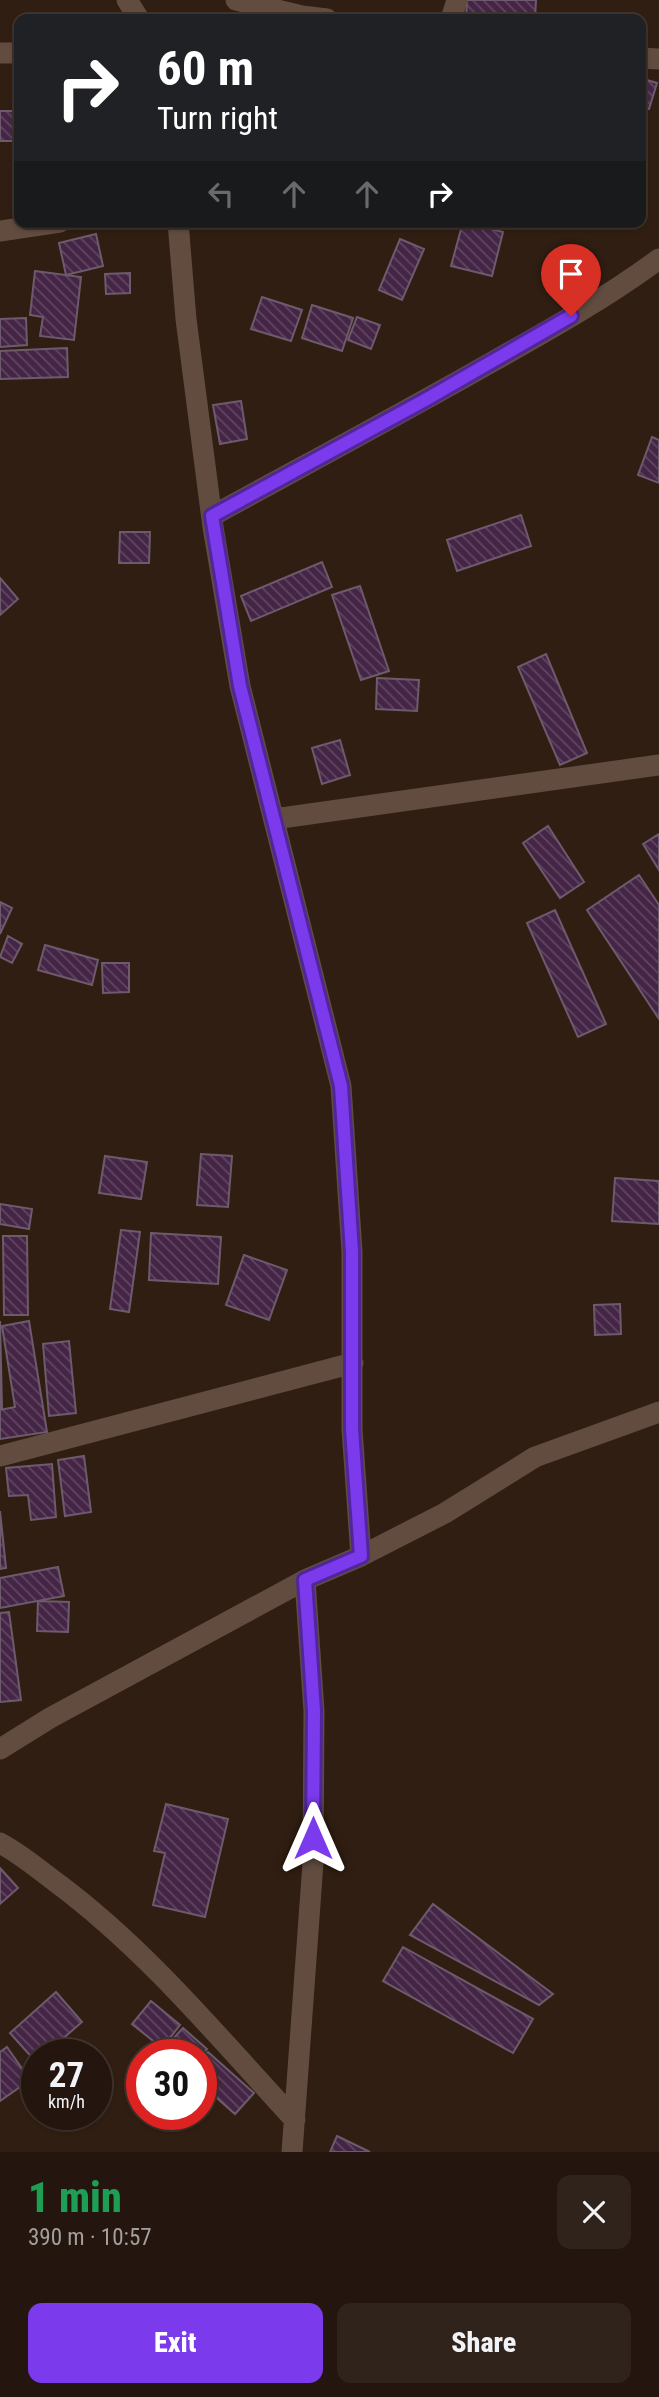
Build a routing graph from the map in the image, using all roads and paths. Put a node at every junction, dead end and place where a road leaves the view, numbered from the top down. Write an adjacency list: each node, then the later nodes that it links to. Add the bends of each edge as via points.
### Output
1 (236, 0): 2 (street)
2 (294, 14)
3 (20, 228): 5 (street)
4 (178, 228): 7 (street)
5 (0, 231)
6 (659, 259): 7 (street, via 515,349)
7 (212, 516): 9 (street, via 240,686)
8 (659, 765): 9 (street)
9 (274, 819): 10 (street, via 341,1086 352,1252)
10 (353, 1363): 12 (street); 13 (street, via 352,1429)
11 (659, 1412): 13 (street, via 535,1457 445,1513)
12 (0, 1456)
13 (361, 1556): 14 (street)
14 (305, 1580): 15 (street); 17 (street, via 314,1711 313,1863)
15 (0, 1749)
16 (0, 1843): 17 (street, via 78,1899 146,1958)
17 (295, 2120): 18 (street)
18 (292, 2152)

